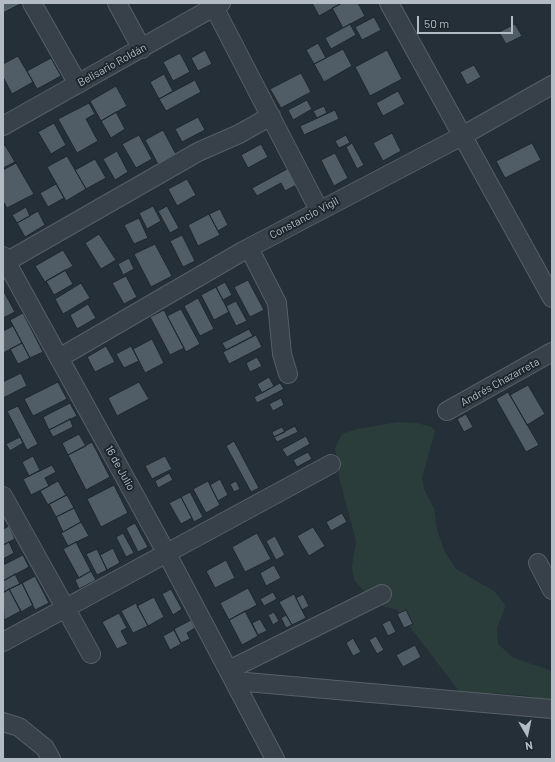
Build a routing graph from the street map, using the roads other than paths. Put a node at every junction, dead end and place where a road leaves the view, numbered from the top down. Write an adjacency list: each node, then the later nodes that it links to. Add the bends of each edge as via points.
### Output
1 (32, 3): 6 (street)
2 (117, 3): 5 (street)
3 (389, 3): 10 (street)
4 (217, 5): 5 (street, Belisario Roldán); 8 (street)
5 (142, 49): 6 (street, Belisario Roldán)
6 (78, 84): 9 (street, Belisario Roldán)
7 (552, 85): 10 (street, Constancio Vigil)
8 (271, 116): 11 (street); 13 (street, via 198,152)
9 (3, 126)
10 (462, 136): 11 (street, Constancio Vigil); 14 (street)
11 (319, 210): 12 (street, Constancio Vigil)
12 (249, 248): 16 (street, Constancio Vigil); 17 (street, via 277,303 282,354)
13 (5, 259): 16 (street, 16 de Julio)
14 (552, 298)
15 (552, 352): 18 (street, Andrés Chazarreta)
16 (59, 358): 21 (street, 16 de Julio)
17 (288, 374)
18 (447, 411)
19 (330, 464): 21 (street)
20 (3, 496): 25 (street)
21 (167, 554): 25 (street); 28 (street, 16 de Julio)
22 (538, 563): 23 (street)
23 (552, 590)
24 (382, 594): 28 (street)
25 (65, 609): 26 (street); 27 (street)
26 (3, 642)
27 (91, 654)
28 (232, 676): 29 (street); 32 (street, 16 de Julio)
29 (552, 709)
30 (3, 722): 31 (street, via 19,728 45,748)
31 (51, 759)
32 (275, 759)

